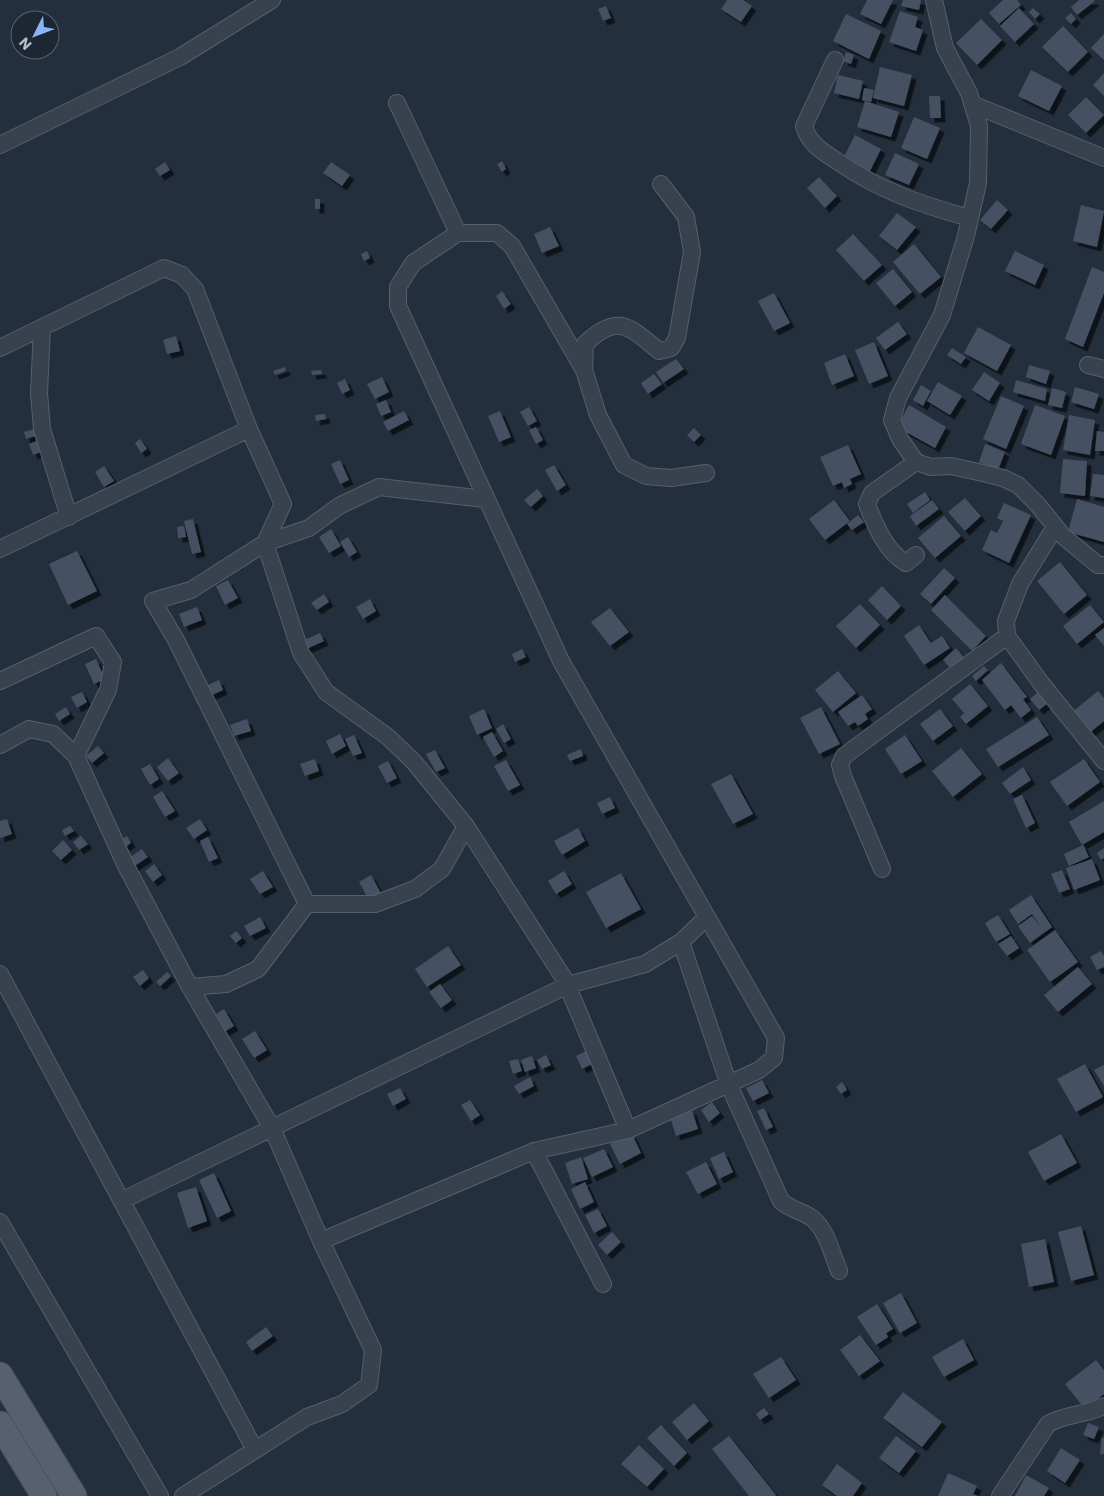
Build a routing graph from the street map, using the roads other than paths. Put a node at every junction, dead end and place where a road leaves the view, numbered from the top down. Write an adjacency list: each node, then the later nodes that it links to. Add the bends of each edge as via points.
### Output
1 (272, 0): 6 (street, via 180,57)
2 (934, 0): 5 (street, via 945,48)
3 (835, 60): 9 (street, via 804,126 807,137 818,149 863,180 917,204)
4 (398, 103): 10 (street)
5 (972, 104): 7 (street); 9 (street, via 979,126 978,173)
6 (0, 145)
7 (1104, 158)
8 (662, 184): 13 (street, via 686,217 692,252 677,338 671,348 659,351 630,327 614,325 599,331 585,344)
9 (970, 218): 15 (street, via 942,315 898,398 892,420)
10 (458, 232): 13 (street, via 497,233 512,246); 17 (street, via 413,262 398,287 398,306)
11 (42, 328): 12 (street); 14 (street, via 164,268 182,275 195,289); 18 (street, via 39,393 42,429)
12 (0, 348)
13 (584, 370): 16 (street, via 598,415 624,465 646,476 670,478)
14 (250, 429): 18 (street); 20 (street, via 283,504)
15 (916, 462): 19 (street, via 931,467 951,466 1003,478 1018,485); 22 (street, via 872,493 867,504 896,557 906,563)
16 (706, 473)
17 (485, 499): 20 (street, via 379,488 339,506 309,528); 32 (street, via 561,661)
18 (69, 517): 21 (street)
19 (1055, 527): 23 (street, via 1098,565); 24 (street, via 1020,584 1006,621)
20 (265, 543): 29 (street, via 301,653 326,692 388,737 414,762); 31 (street, via 191,590 153,601 176,640)
21 (0, 549)
22 (916, 555)
23 (1104, 566)
24 (1007, 636): 28 (street); 30 (street, via 844,756 840,765 843,776)
25 (0, 681): 27 (street, via 96,636 113,662 108,690)
26 (0, 745): 27 (street, via 29,729 53,734)
27 (76, 756): 36 (street, via 126,866)
28 (1104, 761)
29 (466, 826): 31 (street, via 442,870 415,889 375,904); 35 (street)
30 (882, 869)
31 (308, 904): 36 (street, via 258,969 226,984)
32 (707, 918): 33 (street); 37 (street, via 776,1038 774,1058 759,1070)
33 (681, 942): 35 (street, via 645,964); 37 (street)
34 (0, 974): 41 (street)
35 (568, 986): 38 (street); 39 (street)
36 (190, 987): 38 (street)
37 (729, 1085): 39 (street); 44 (street, via 781,1201 820,1227)
38 (272, 1128): 41 (street); 43 (street)
39 (628, 1130): 40 (street)
40 (534, 1151): 43 (street); 45 (street)
41 (123, 1200): 49 (street)
42 (0, 1222): 52 (street)
43 (321, 1241): 49 (street, via 373,1350 369,1385 342,1404 307,1417)
44 (839, 1271)
45 (603, 1284)
46 (0, 1375): 51 (main road)
47 (1104, 1406): 54 (street, via 1048,1424)
48 (0, 1424): 50 (main road)
49 (254, 1448): 53 (street)
50 (44, 1496)
51 (74, 1496)
52 (160, 1496)
53 (183, 1496)
54 (1000, 1496)

